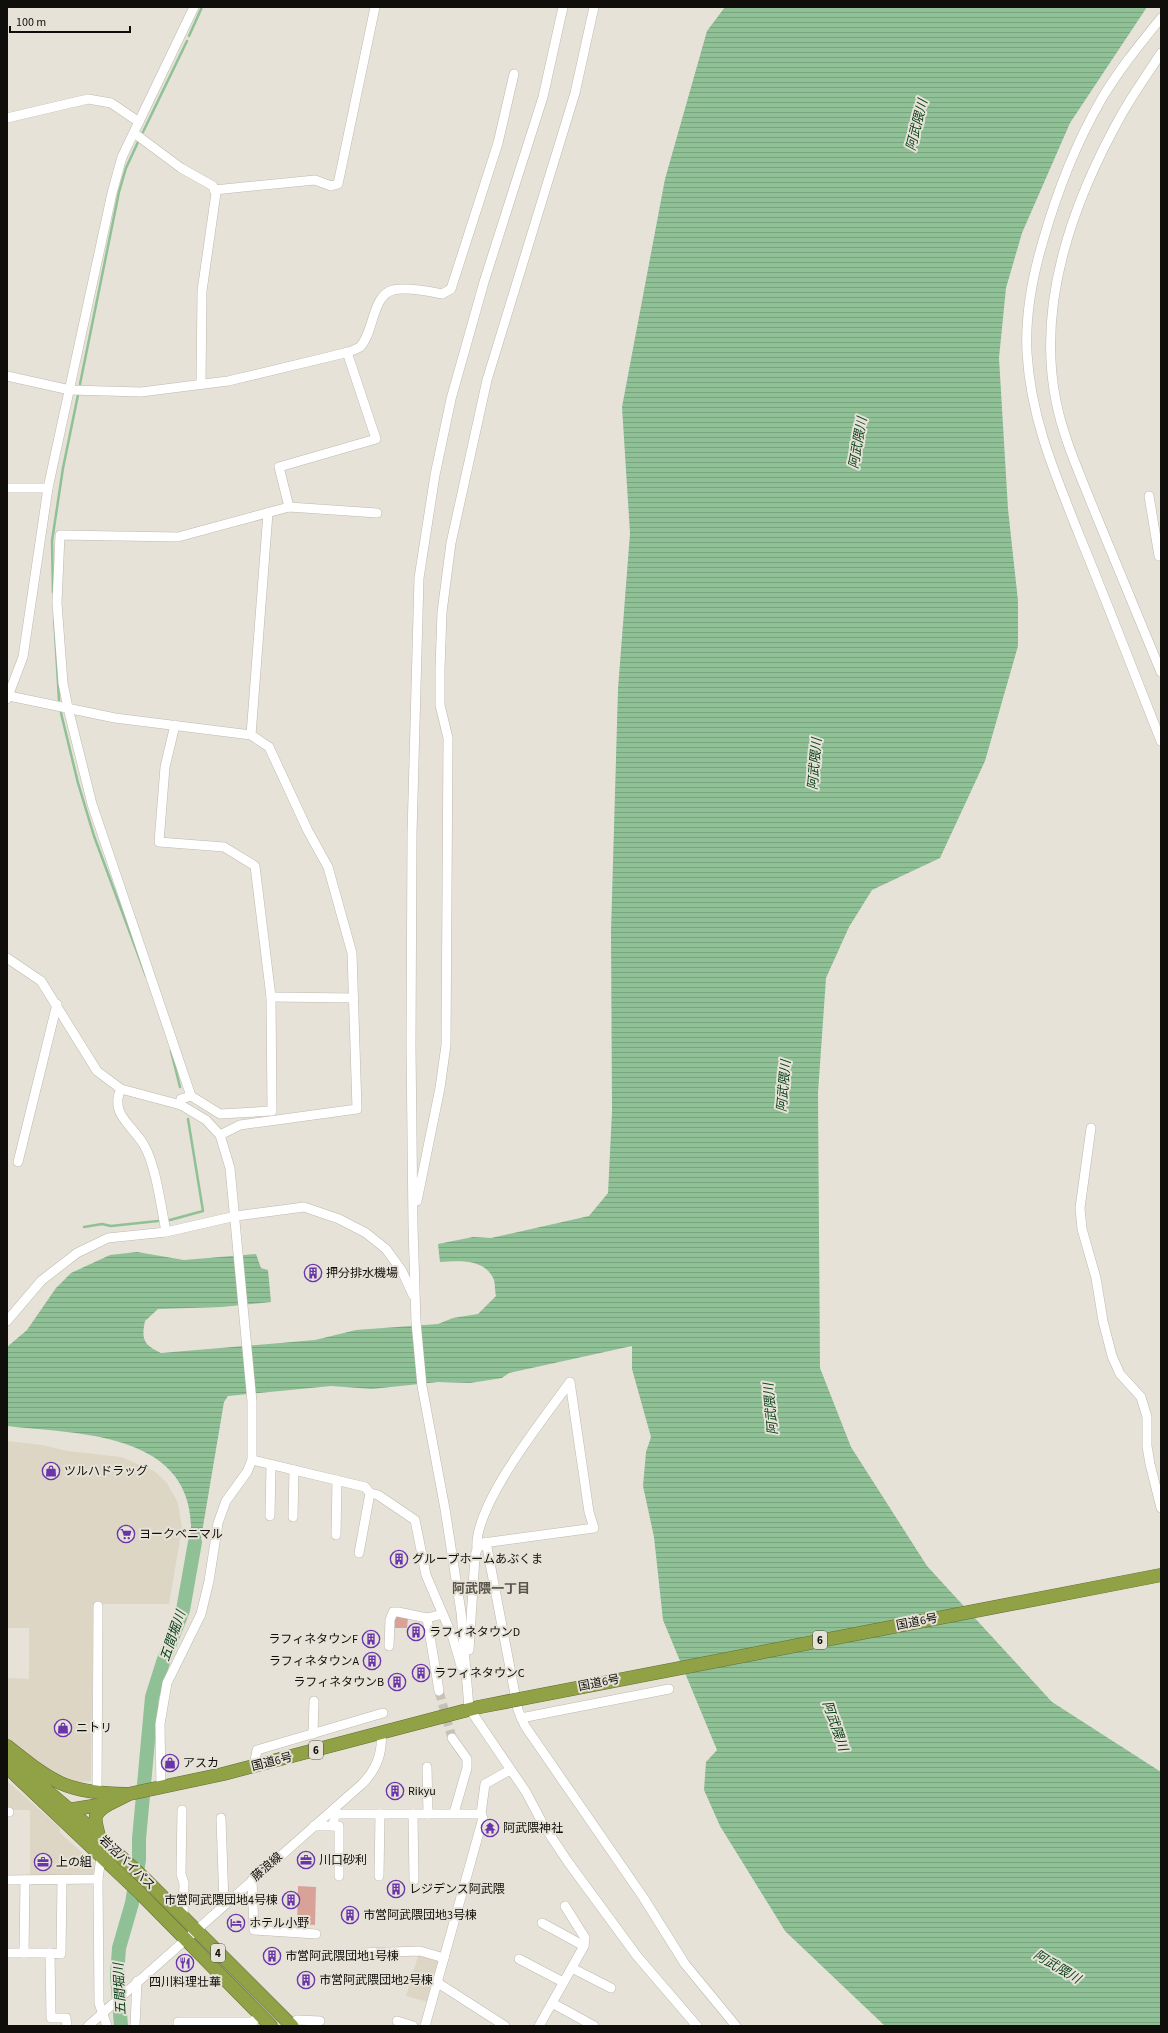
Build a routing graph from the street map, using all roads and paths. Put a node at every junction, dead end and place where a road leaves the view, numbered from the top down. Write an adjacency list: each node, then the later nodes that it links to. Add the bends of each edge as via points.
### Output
1 (194, 7): 11 (street)
2 (375, 7): 13 (street, via 338,184 331,186 315,180)
3 (563, 7): 42 (street, via 543,97 484,282 451,399 435,475 419,578 412,834)
4 (594, 7): 42 (street, via 575,93 487,380 446,570 442,612 440,705 448,738 446,1045)
5 (1161, 18): 30 (street, via 1102,100 1078,145 1057,193 1032,279 1027,314 1027,354 1041,435 1054,476)
6 (1161, 53): 9 (street)
7 (1161, 63): 9 (street)
8 (514, 74): 14 (street, via 498,143 451,289 442,294 392,290 378,304 366,338 360,347)
9 (1144, 79): 25 (street, via 1123,111 1099,159 1070,232 1058,277 1051,320 1052,359 1056,401 1071,452)
10 (7, 118): 11 (street, via 88,99 111,103)
11 (139, 122): 12 (street)
12 (134, 133): 13 (street, via 181,168 213,186); 17 (street, via 122,157 112,193)
13 (214, 190): 16 (street, via 216,193 202,291)
14 (347, 352): 16 (street, via 228,381); 21 (street, via 376,440 279,467)
15 (7, 376): 17 (street)
16 (201, 384): 17 (street, via 141,392)
17 (70, 390): 19 (street)
18 (7, 488): 19 (street)
19 (48, 488): 26 (street, via 23,657)
20 (1149, 496): 24 (street)
21 (289, 507): 22 (street); 23 (street)
22 (268, 512): 27 (street, via 178,537 60,535 57,603 63,683); 29 (street)
23 (377, 513)
24 (1161, 556)
25 (1161, 672)
26 (8, 698): 27 (street)
27 (68, 708): 28 (street, via 115,718); 36 (street, via 92,804)
28 (175, 725): 29 (street); 32 (street, via 165,767 159,842 224,847 255,866)
29 (251, 735): 33 (street, via 269,747 308,831 328,867 352,953)
30 (1161, 741)
31 (7, 958): 34 (street, via 41,980)
32 (271, 997): 33 (street); 36 (street, via 272,1111 220,1114)
33 (354, 998): 39 (street, via 357,1109 240,1125)
34 (57, 1004): 35 (street, via 97,1071); 40 (street)
35 (121, 1089): 37 (street); 43 (street, via 117,1098 118,1111 144,1145 155,1177)
36 (191, 1096): 37 (street, via 181,1099)
37 (181, 1105): 39 (street, via 206,1120)
38 (1092, 1128): 51 (street, via 1080,1208 1082,1230 1096,1278 1112,1356 1120,1374 1141,1397 1147,1417 1147,1446)
39 (220, 1135): 41 (street, via 230,1168)
40 (18, 1162)
41 (236, 1219): 43 (street); 44 (street, via 304,1207 339,1220 366,1233 386,1249 402,1270); 46 (street, via 252,1402)
42 (413, 1226): 44 (street)
43 (166, 1232): 45 (street, via 108,1238 77,1253 41,1281)
44 (415, 1300): 63 (street, via 422,1386 461,1612)
45 (7, 1321)
46 (252, 1460): 47 (street); 79 (street, via 247,1472 226,1501 218,1523 201,1614 167,1683 160,1724)
47 (271, 1465): 48 (street); 52 (street)
48 (294, 1470): 49 (street); 53 (street)
49 (337, 1480): 50 (street, via 365,1487); 54 (street)
50 (370, 1493): 57 (street); 60 (street, via 378,1495 415,1520 426,1574)
51 (1161, 1508)
52 (270, 1516)
53 (293, 1517)
54 (336, 1535)
55 (486, 1542): 56 (street); 56 (street, via 594,1528 589,1512 570,1382 519,1452 481,1521 476,1539); 69 (street)
56 (477, 1549): 63 (street)
57 (359, 1553)
58 (1161, 1575): 67 (highway, 国道6号 / 6, bridge)
59 (98, 1606): 80 (street)
60 (443, 1614): 61 (street); 63 (street)
61 (427, 1618): 62 (street, via 394,1612 390,1620); 65 (street)
62 (389, 1646)
63 (466, 1683): 67 (street)
64 (668, 1689): 69 (street)
65 (439, 1691)
66 (314, 1701): 71 (street)
67 (474, 1707): 70 (highway, 国道6号 / 6); 78 (street)
68 (383, 1713): 71 (street)
69 (521, 1718): 140 (street, via 560,1780 643,1897 685,1964)
70 (381, 1732): 75 (highway, 国道6号 / 6); 92 (street, 藤浪線, via 380,1753 370,1777)
71 (313, 1734): 75 (street, via 257,1750)
72 (452, 1738): 86 (street, via 467,1759 467,1768)
73 (7, 1746): 80 (highway, 6, via 56,1782)
74 (7, 1757): 85 (highway, 岩沼バイパス / 4)
75 (254, 1766): 79 (highway, 国道6号 / 6)
76 (7, 1767): 82 (highway, 岩沼バイパス / 4)
77 (427, 1767): 89 (street)
78 (510, 1770): 90 (street, via 485,1784); 139 (street, via 560,1850 618,1931)
79 (157, 1788): 81 (highway, 国道6号 / 6)
80 (97, 1793): 81 (highway, 6)
81 (129, 1794): 83 (highway, 国道6号 / 6)
82 (44, 1802): 85 (highway, 国道6号 / 6, via 54,1808); 95 (highway, 岩沼バイパス / 4)
83 (111, 1803): 85 (highway, 国道6号 / 6); 94 (highway, via 98,1811 94,1820)
84 (182, 1810): 106 (street, via 180,1874 184,1883)
85 (72, 1811): 94 (highway, 岩沼バイパス / 4)
86 (454, 1813): 89 (street); 90 (street)
87 (380, 1814): 88 (street); 93 (street, via 335,1814); 97 (street)
88 (413, 1814): 89 (street); 103 (street)
89 (428, 1814)
90 (481, 1814): 115 (street, via 483,1818)
91 (221, 1818): 104 (street)
92 (314, 1826): 93 (street); 102 (street, 藤浪線)
93 (333, 1826): 96 (street, via 340,1826)
94 (99, 1836): 106 (highway, 岩沼バイパス / 4)
95 (101, 1857): 98 (street); 109 (highway, 岩沼バイパス / 4)
96 (339, 1876)
97 (379, 1876)
98 (98, 1879): 101 (street); 123 (street, via 99,2003)
99 (7, 1880): 100 (street)
100 (25, 1880): 101 (street); 112 (street)
101 (62, 1880): 113 (street, via 61,1954)
102 (252, 1880): 104 (street, 藤浪線); 108 (street, via 254,1930)
103 (414, 1880)
104 (224, 1904): 109 (street, 藤浪線)
105 (565, 1906): 110 (street, via 585,1938)
106 (183, 1918): 109 (highway, 岩沼バイパス / 4)
107 (542, 1923): 110 (street)
108 (316, 1934)
109 (190, 1935): 118 (street, 藤浪線); 124 (highway, 岩沼バイパス / 4); 133 (highway, 岩沼バイパス / 4)
110 (584, 1946): 117 (street)
111 (7, 1953): 112 (street)
112 (24, 1953): 113 (street)
113 (50, 1953): 127 (street, via 51,2018 66,2018)
114 (362, 1953): 115 (street, via 420,1951)
115 (444, 1958): 120 (street)
116 (519, 1959): 119 (street)
117 (572, 1968): 119 (street); 121 (street)
118 (138, 1981): 123 (street, 藤浪線); 130 (street)
119 (563, 1982): 122 (street)
120 (438, 1983): 135 (street); 136 (street)
121 (611, 1988)
122 (552, 2002): 137 (street); 138 (street)
123 (104, 2011): 128 (street); 129 (street)
124 (259, 2014): 131 (street, via 253,2022 178,2022); 132 (highway, 岩沼バイパス / 4)
125 (320, 2021): 133 (street, via 297,2020)
126 (397, 2021): 134 (street)
127 (67, 2026)
128 (88, 2026)
129 (107, 2026)
130 (135, 2026)
131 (178, 2026)
132 (271, 2026)
133 (291, 2026)
134 (414, 2026)
135 (425, 2026)
136 (505, 2026)
137 (539, 2026)
138 (594, 2026)
139 (697, 2026)
140 (736, 2026)

